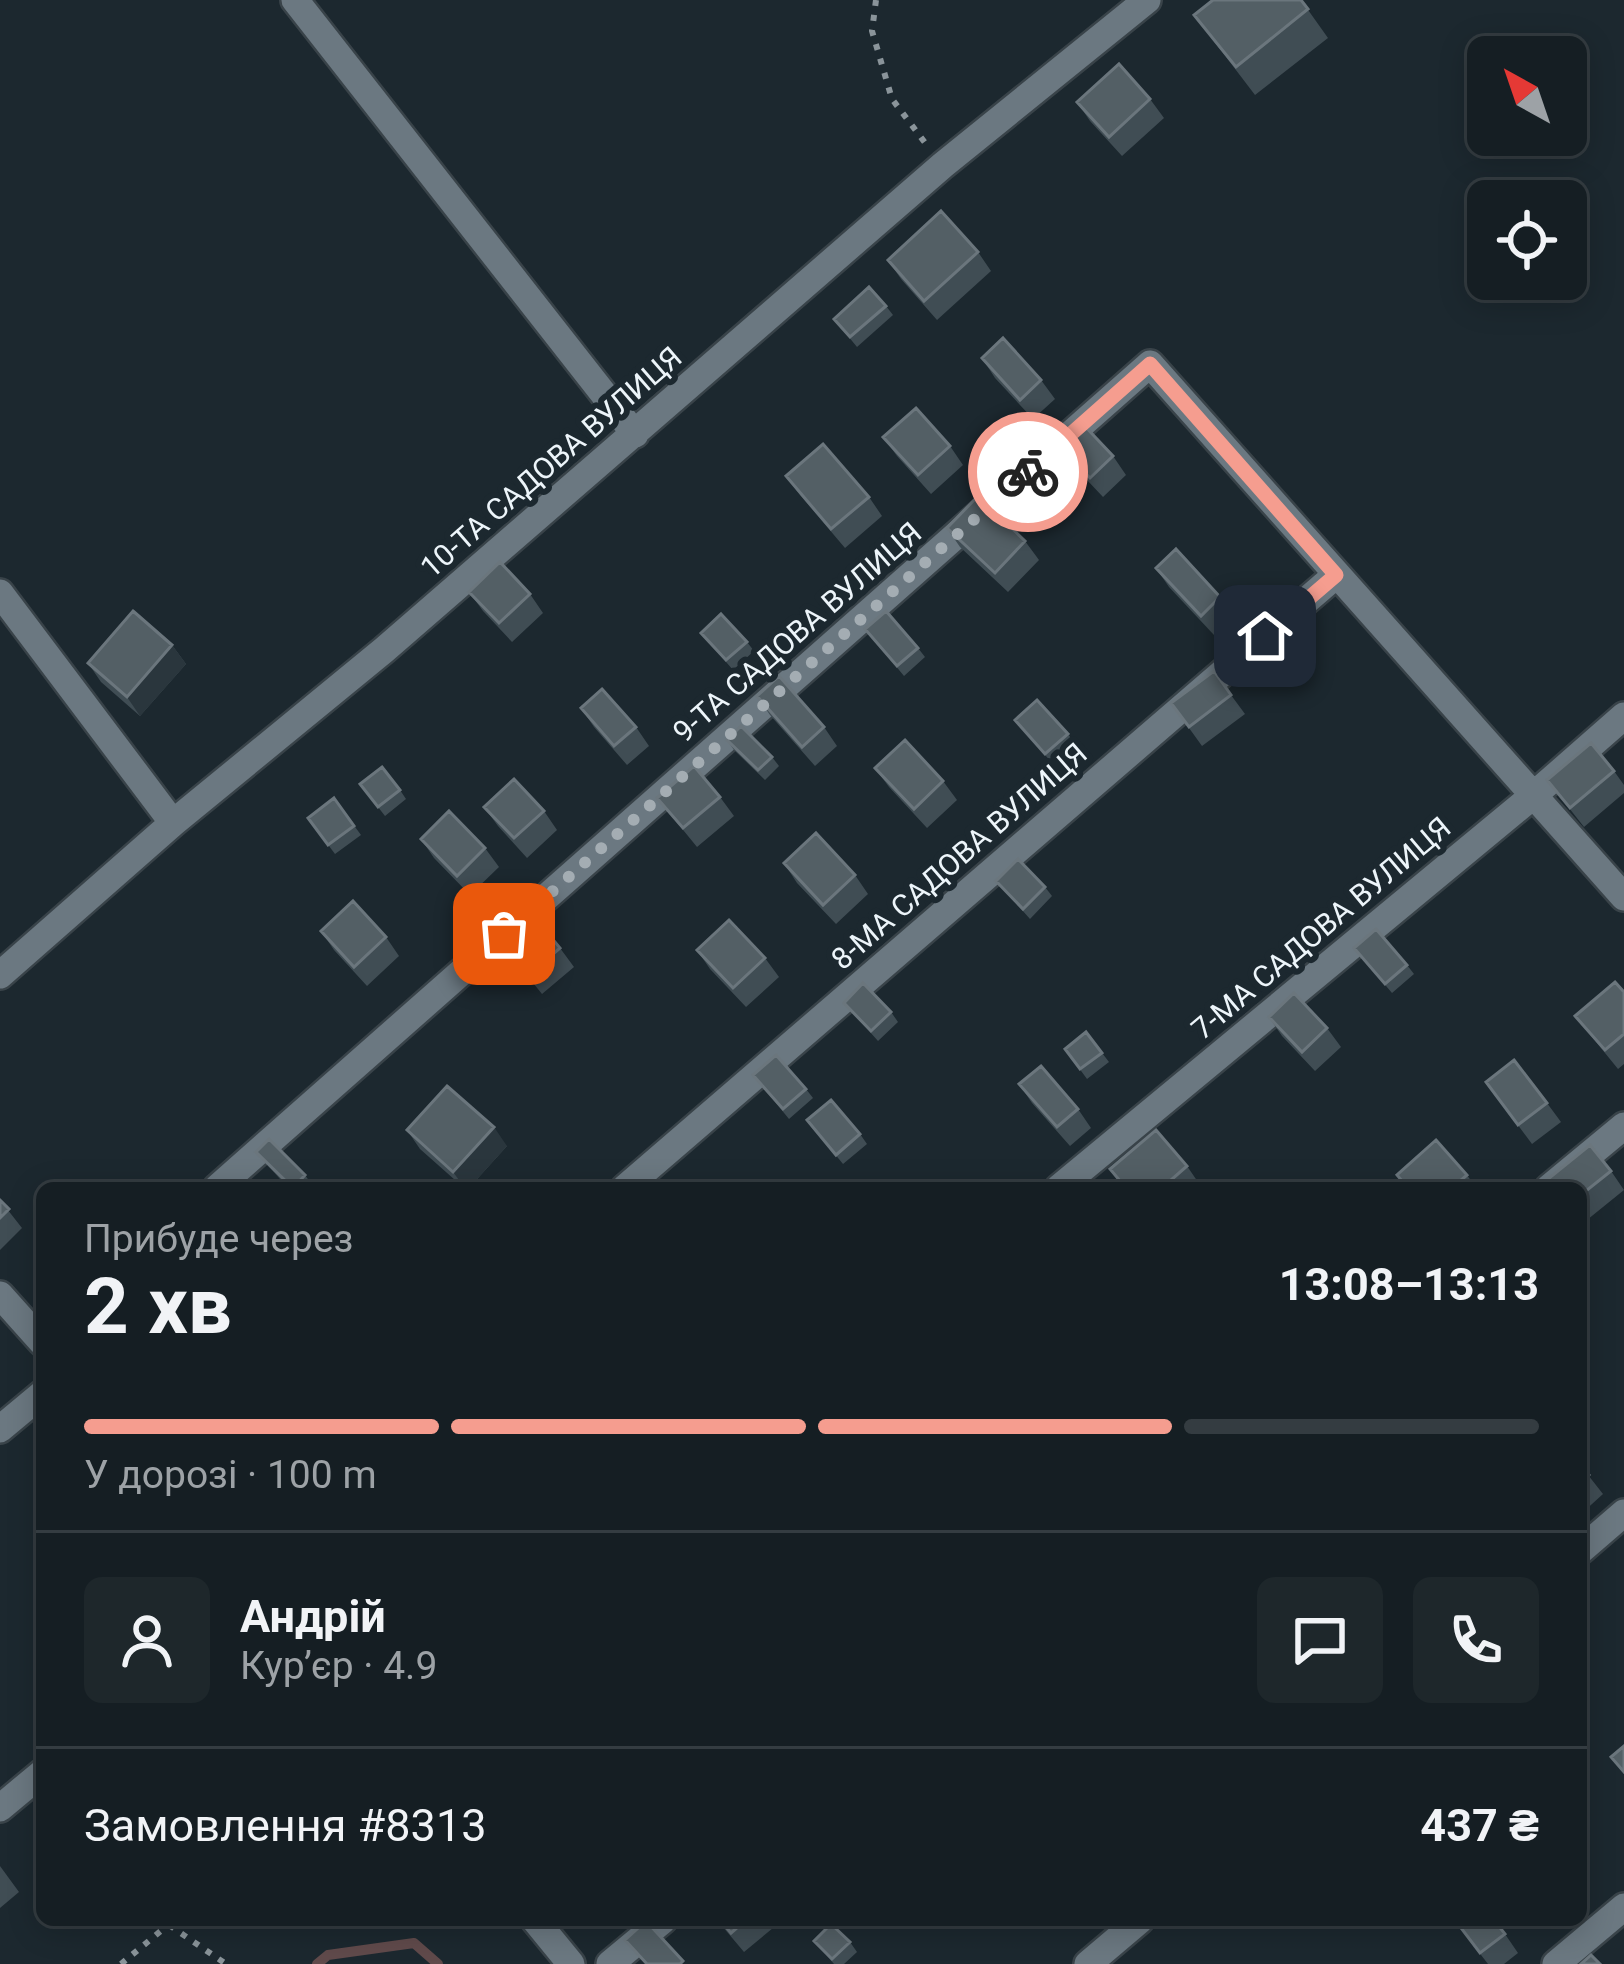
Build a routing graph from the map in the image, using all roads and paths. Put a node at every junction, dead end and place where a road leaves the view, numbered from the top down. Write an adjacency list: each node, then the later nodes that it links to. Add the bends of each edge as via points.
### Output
1 (296, 0): 5 (street)
2 (876, 0): 4 (path, via 872,32 892,98)
3 (1147, 0): 4 (street, 10-ТА САДОВА ВУЛИЦЯ)
4 (943, 165): 5 (street, 10-ТА САДОВА ВУЛИЦЯ)
5 (635, 434): 10 (street, 10-ТА САДОВА ВУЛИЦЯ)
6 (1336, 575): 9 (street); 14 (street, 9-ТА САДОВА ВУЛИЦЯ, via 1150,364); 15 (street, 8-МА САДОВА ВУЛИЦЯ)
7 (0, 593): 10 (street)
8 (1624, 716): 9 (street, 7-МА САДОВА ВУЛИЦЯ)
9 (1535, 794): 11 (street); 16 (street, 7-МА САДОВА ВУЛИЦЯ)
10 (172, 823): 12 (street, 10-ТА САДОВА ВУЛИЦЯ)
11 (1624, 897)
12 (0, 975)
13 (1624, 1126): 17 (street)
14 (224, 1182)
15 (632, 1182)
16 (1066, 1182)
17 (1557, 1182)
18 (0, 1295): 19 (street)
19 (36, 1335)
20 (36, 1399): 21 (street)
21 (0, 1429)
22 (1624, 1514): 23 (street)
23 (1587, 1545)
24 (36, 1778): 25 (street)
25 (0, 1808)
26 (1624, 1906): 37 (street)
27 (167, 1926): 32 (path)
28 (177, 1926): 33 (path)
29 (540, 1926): 34 (street)
30 (656, 1926): 35 (street)
31 (1133, 1926): 36 (street)
32 (121, 1964)
33 (226, 1964)
34 (571, 1964)
35 (610, 1964)
36 (1088, 1964)
37 (1556, 1964)

